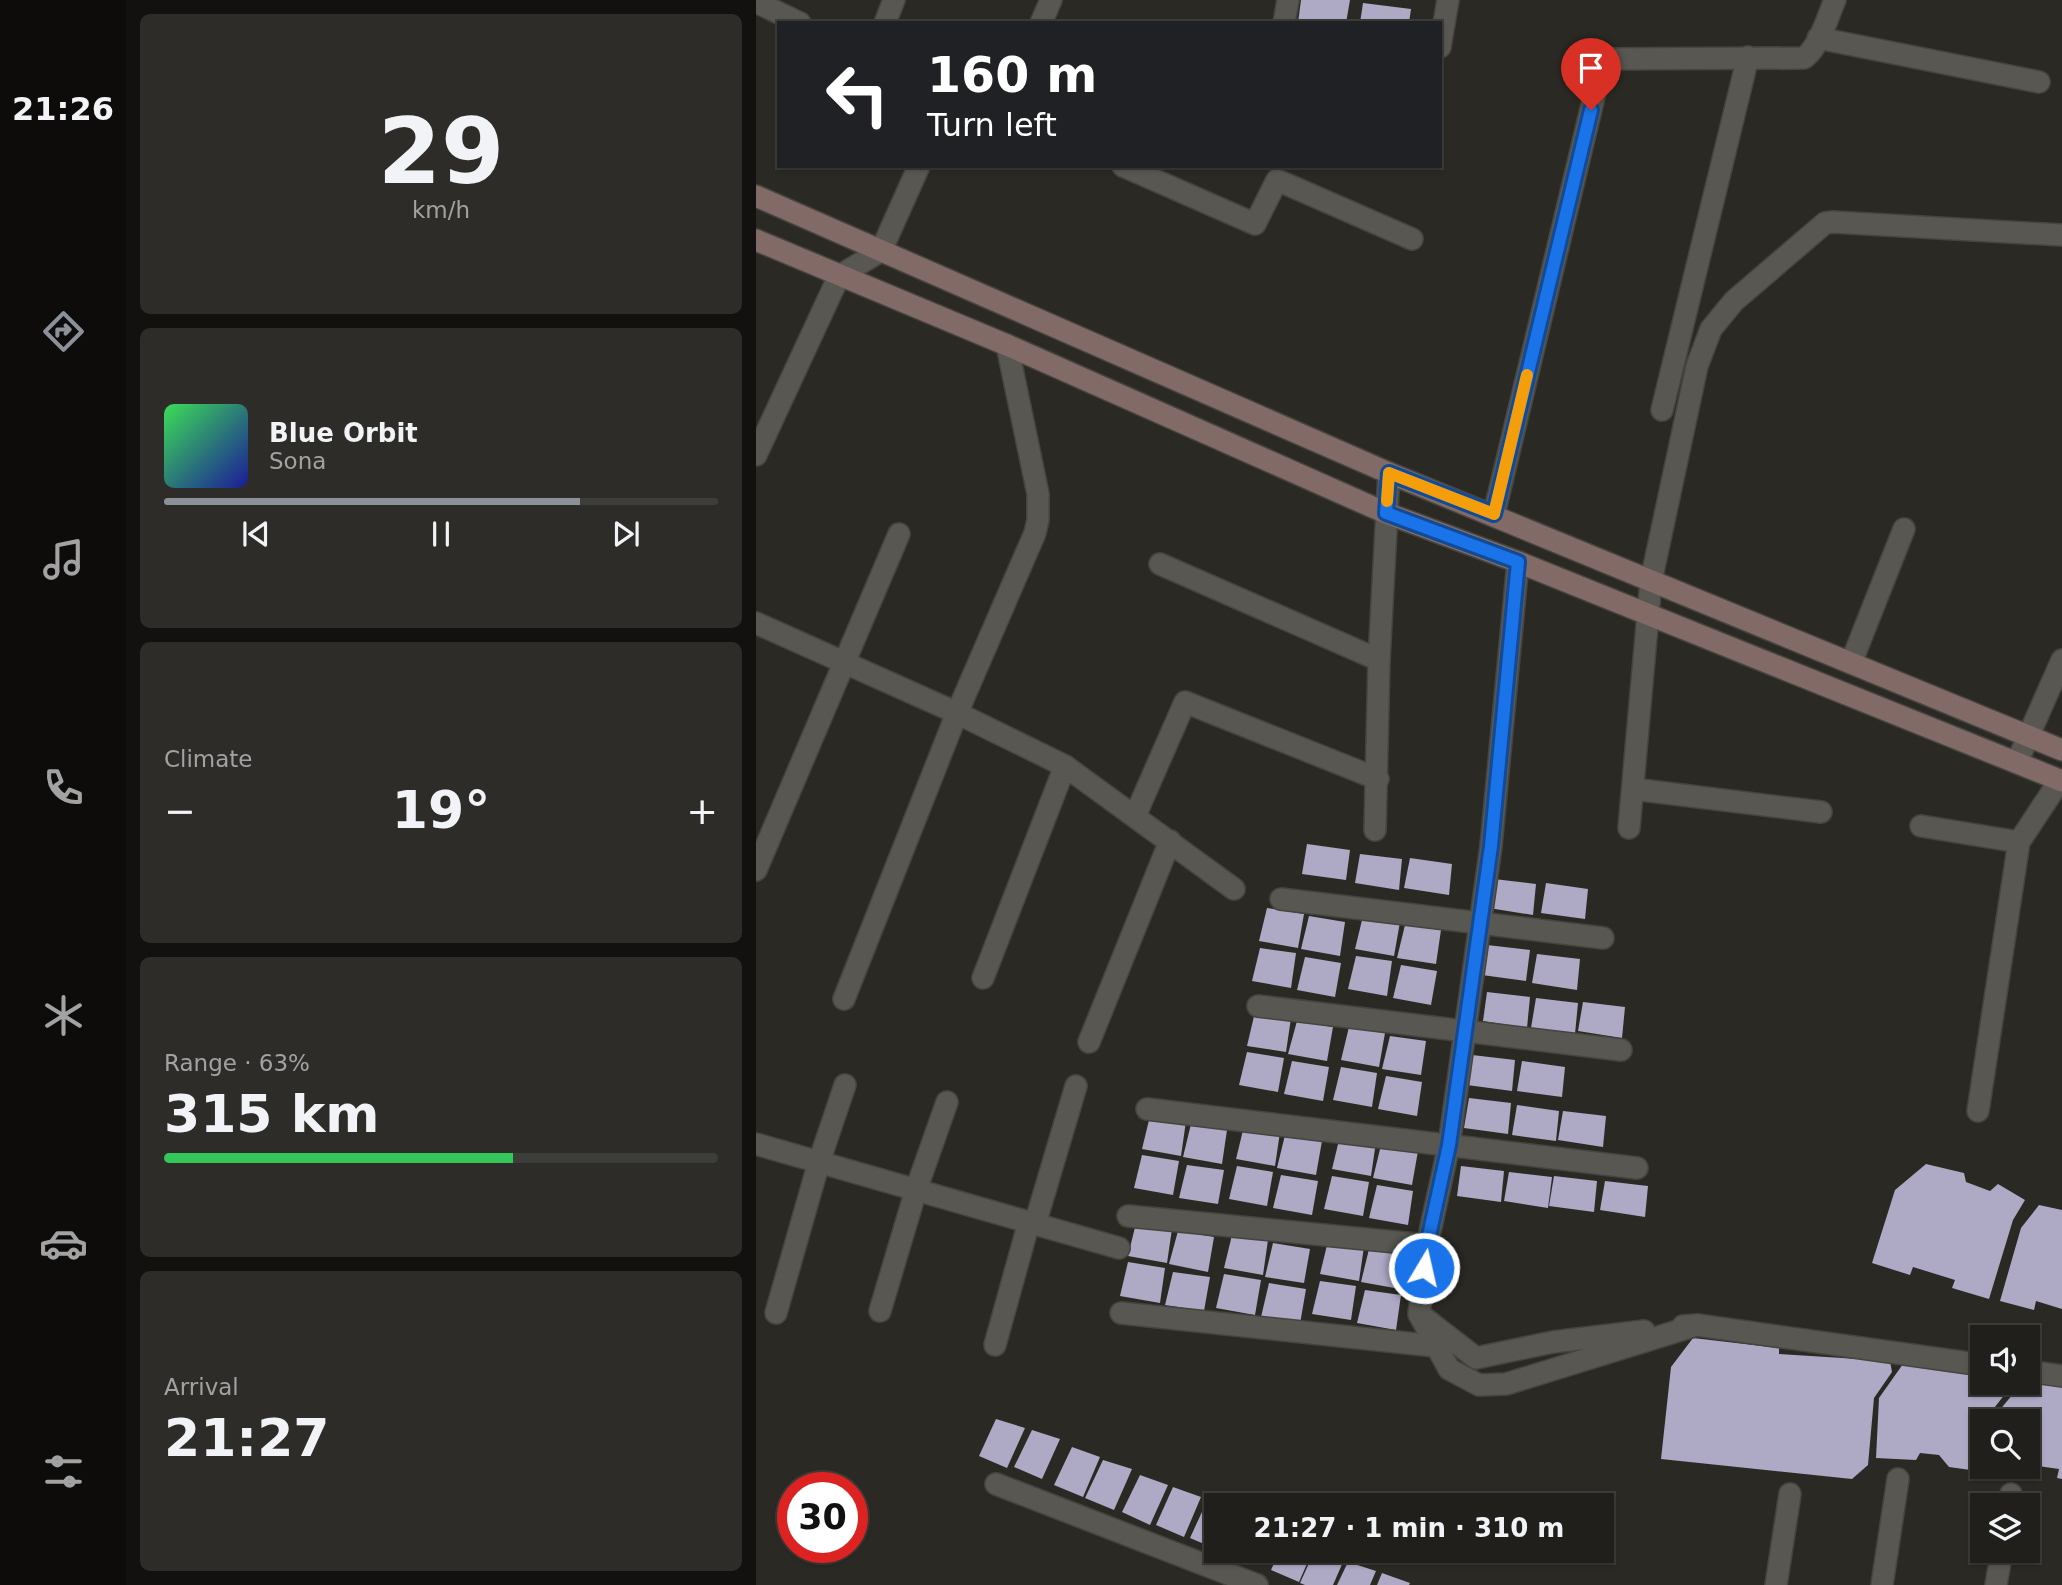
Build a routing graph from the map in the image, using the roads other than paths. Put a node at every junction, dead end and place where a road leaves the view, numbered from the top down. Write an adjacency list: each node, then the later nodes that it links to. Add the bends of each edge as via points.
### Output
1 (894, 0): 8 (street)
2 (1051, 0): 9 (street)
3 (1288, 0): 10 (street)
4 (1448, 0): 11 (street)
5 (1835, 0): 12 (street)
6 (756, 2): 7 (street)
7 (796, 21)
8 (886, 21)
9 (1042, 21)
10 (1284, 21)
11 (1442, 35)
12 (1818, 38): 13 (street, via 1804,58); 14 (street)
13 (1748, 57): 24 (street); 28 (street, via 1603,59)
14 (2039, 82)
15 (918, 168): 21 (street)
16 (1127, 168): 19 (street, via 1255,225 1277,180)
17 (756, 196): 21 (street)
18 (2062, 235): 33 (street, via 1833,222 1822,226 1734,301 1711,329 1697,366)
19 (1412, 239)
20 (756, 240): 22 (street)
21 (881, 251): 22 (street); 26 (street)
22 (839, 276): 23 (street); 25 (street)
23 (1007, 345): 27 (street); 40 (street, via 1038,494 1038,520)
24 (1662, 410)
25 (756, 455)
26 (1389, 473): 27 (street); 28 (street)
27 (1386, 513): 31 (street); 36 (street)
28 (1494, 514): 33 (street)
29 (1904, 529): 39 (street)
30 (899, 534): 38 (street)
31 (1518, 562): 34 (street); 58 (street)
32 (1160, 564): 36 (street)
33 (1651, 581): 34 (street); 39 (street)
34 (1646, 613): 43 (street); 47 (street)
35 (756, 622): 38 (street)
36 (1379, 660): 45 (street)
37 (2062, 660): 41 (street)
38 (844, 663): 40 (street); 55 (street)
39 (1851, 663): 41 (street)
40 (957, 713): 44 (street); 61 (street)
41 (2029, 736): 42 (street); 43 (street)
42 (2062, 750)
43 (2017, 762): 46 (street)
44 (1065, 766): 49 (street); 60 (street)
45 (1378, 779): 49 (street, via 1185,702); 52 (street)
46 (2061, 780): 54 (street)
47 (1633, 789): 48 (street); 51 (street)
48 (1821, 812)
49 (1135, 816): 53 (street)
50 (1921, 826): 54 (street)
51 (1629, 828)
52 (1375, 830)
53 (1170, 841): 56 (street); 64 (street)
54 (2019, 842): 70 (street)
55 (756, 870)
56 (1234, 889)
57 (1281, 899): 58 (street)
58 (1480, 922): 59 (street); 63 (street)
59 (1603, 938)
60 (983, 978)
61 (844, 999)
62 (1258, 1006): 63 (street)
63 (1465, 1031): 65 (street); 72 (street)
64 (1089, 1042)
65 (1621, 1049)
66 (845, 1085): 73 (street)
67 (1076, 1086): 77 (street)
68 (947, 1102): 75 (street)
69 (1147, 1110): 72 (street)
70 (1978, 1111)
71 (756, 1144): 73 (street)
72 (1449, 1145): 74 (street); 78 (street)
73 (819, 1162): 75 (street); 81 (street)
74 (1637, 1168)
75 (916, 1190): 77 (street); 80 (street)
76 (1128, 1216): 78 (street)
77 (1032, 1223): 79 (street); 85 (street)
78 (1427, 1245): 83 (street)
79 (1119, 1248)
80 (880, 1311)
81 (776, 1313)
82 (1121, 1313): 86 (street)
83 (1419, 1314): 84 (street, via 1476,1358 1553,1342); 86 (street)
84 (1696, 1325): 86 (street, via 1506,1384 1479,1385 1450,1369); 87 (street)
85 (995, 1345)
86 (1435, 1346)
87 (1970, 1363)
88 (2040, 1373): 89 (street)
89 (2062, 1376)
90 (1898, 1479): 96 (street)
91 (996, 1483): 94 (street)
92 (1790, 1494): 95 (street)
93 (1999, 1563): 97 (street)
94 (1257, 1585)
95 (1776, 1585)
96 (1882, 1585)
97 (1996, 1585)

